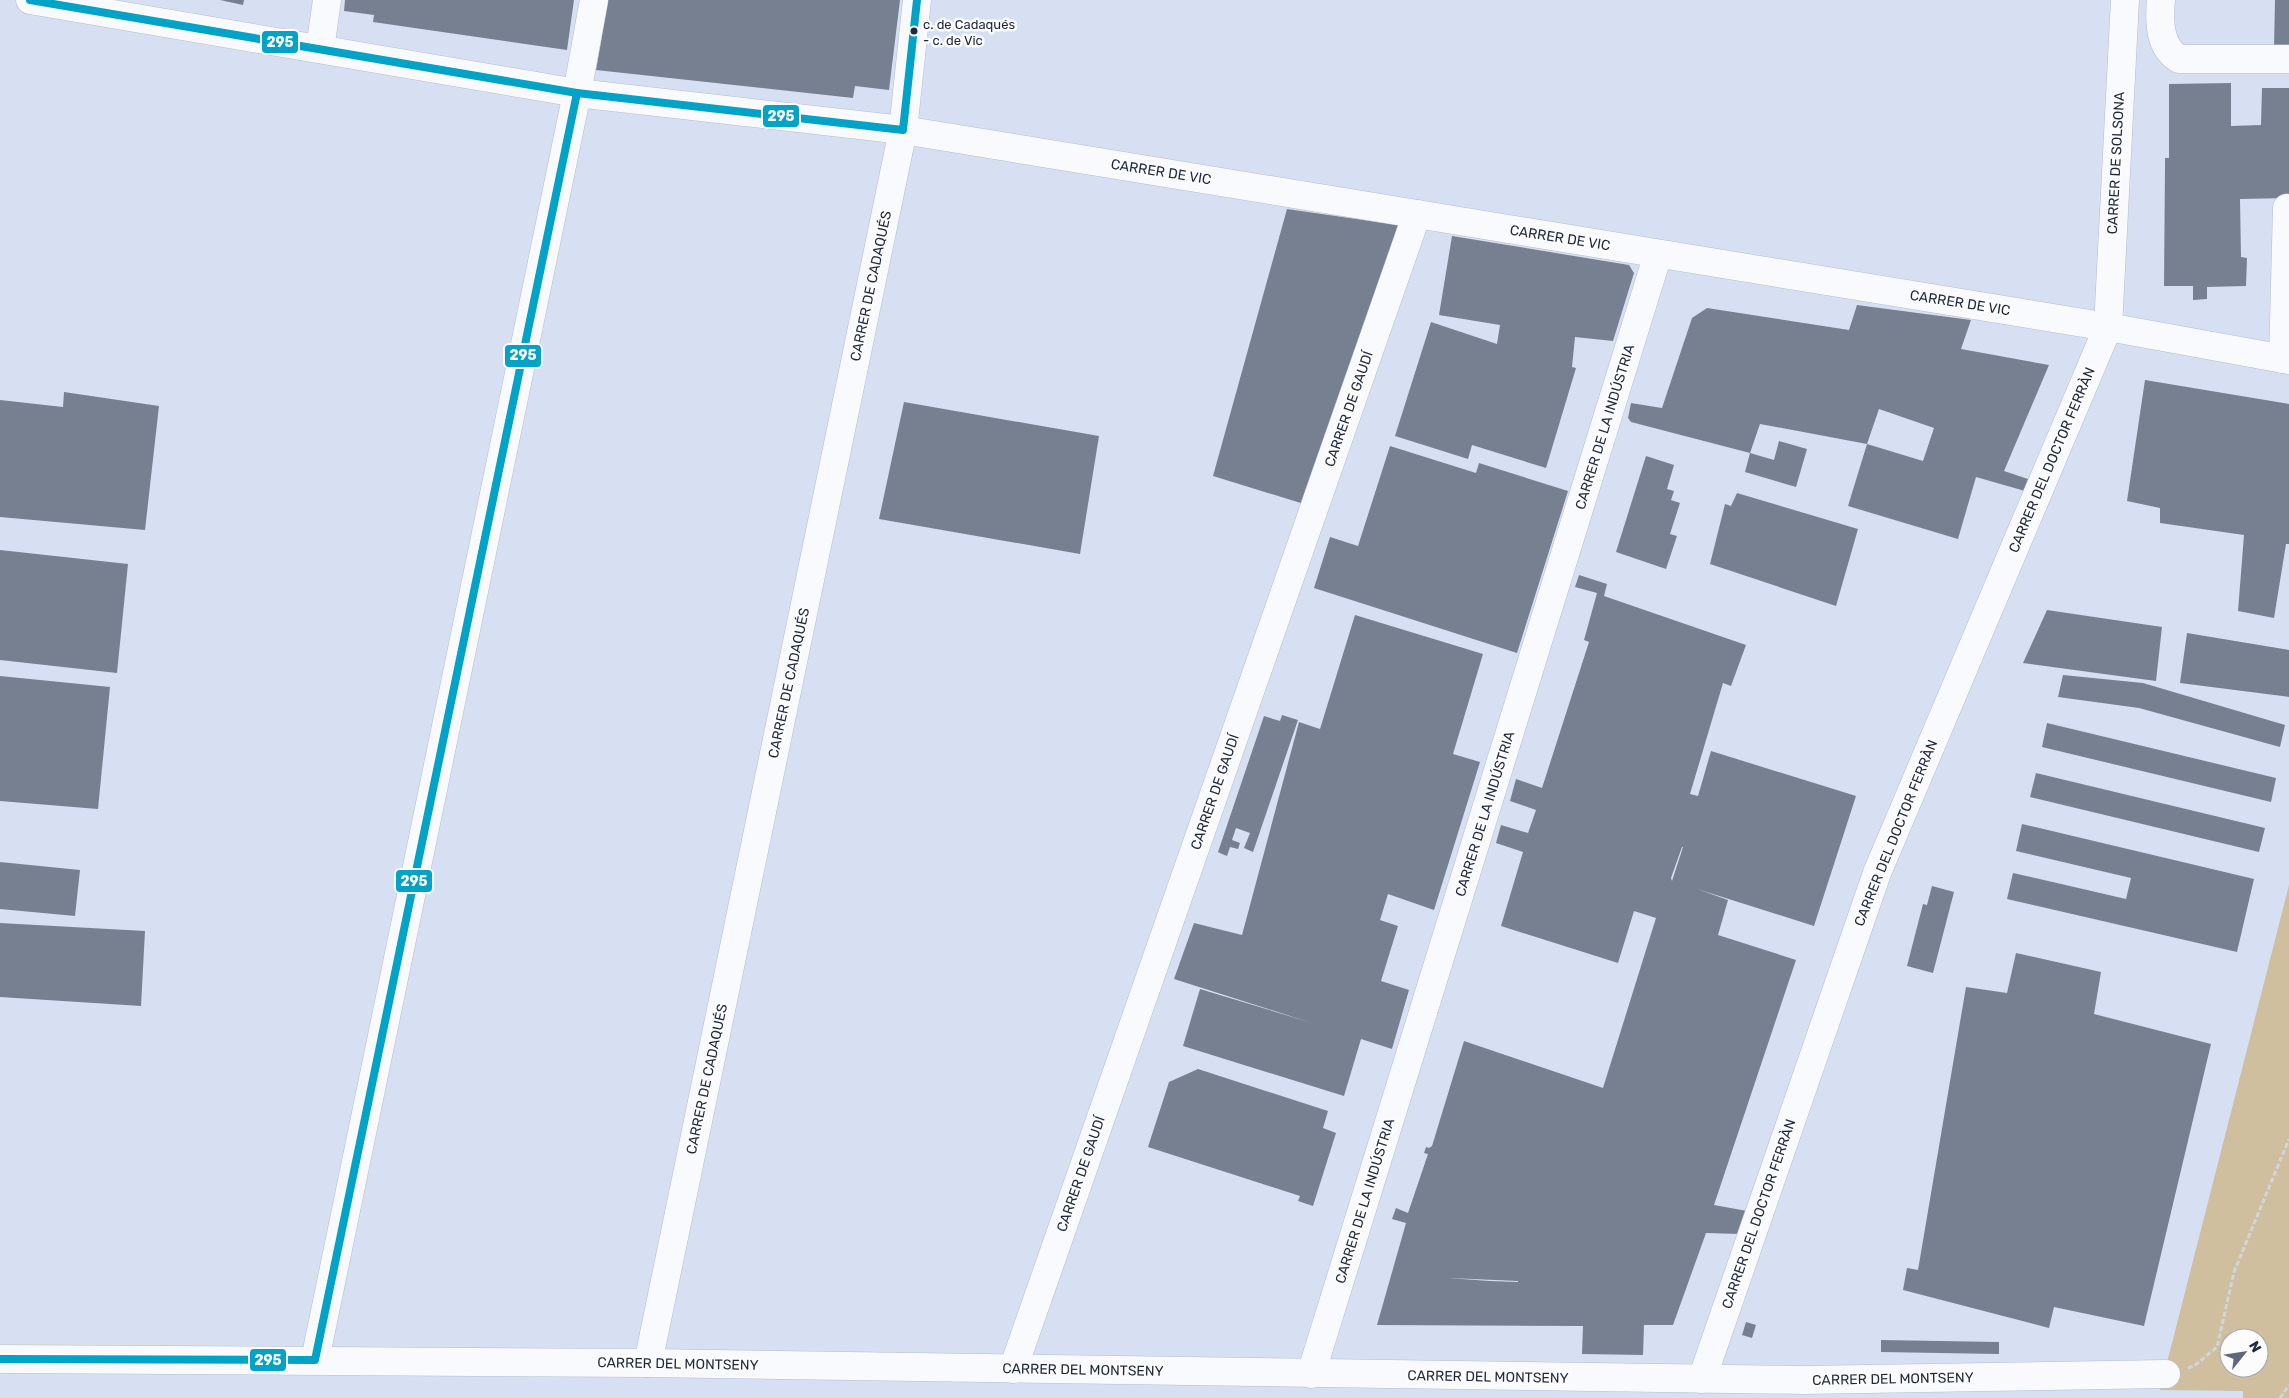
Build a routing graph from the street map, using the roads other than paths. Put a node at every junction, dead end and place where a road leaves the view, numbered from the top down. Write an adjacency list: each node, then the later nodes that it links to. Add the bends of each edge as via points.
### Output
1 (30, 0): 7 (street, CARRER DE VIC)
2 (327, 0): 7 (street)
3 (594, 0): 9 (street)
4 (917, 0): 10 (street, CARRER DE CADAQUÉS)
5 (2125, 0): 15 (street, CARRER DE SOLSONA)
6 (2161, 0): 8 (street, via 2165,46 2179,59)
7 (320, 50): 9 (street, CARRER DE VIC)
8 (2289, 60)
9 (578, 93): 10 (street, CARRER DE VIC); 18 (street)
10 (903, 130): 12 (street, CARRER DE VIC); 19 (street, CARRER DE CADAQUÉS)
11 (2287, 208): 14 (street)
12 (1417, 214): 13 (street, CARRER DE VIC); 20 (street, CARRER DE GAUDÍ)
13 (1658, 254): 15 (street, CARRER DE VIC); 21 (street, CARRER DE LA INDÚSTRIA)
14 (2287, 281): 16 (street)
15 (2108, 327): 16 (street, CARRER DE VIC); 23 (street, CARRER DEL DOCTOR FERRÀN, via 1877,873)
16 (2286, 359)
17 (0, 1359): 18 (street, CARRER DEL MONTSENY)
18 (315, 1360): 19 (street, CARRER DEL MONTSENY)
19 (648, 1363): 20 (street, CARRER DEL MONTSENY)
20 (1013, 1369): 21 (street, CARRER DEL MONTSENY)
21 (1311, 1374): 23 (street, CARRER DEL MONTSENY)
22 (2166, 1374): 23 (street, CARRER DEL MONTSENY)
23 (1702, 1379)

